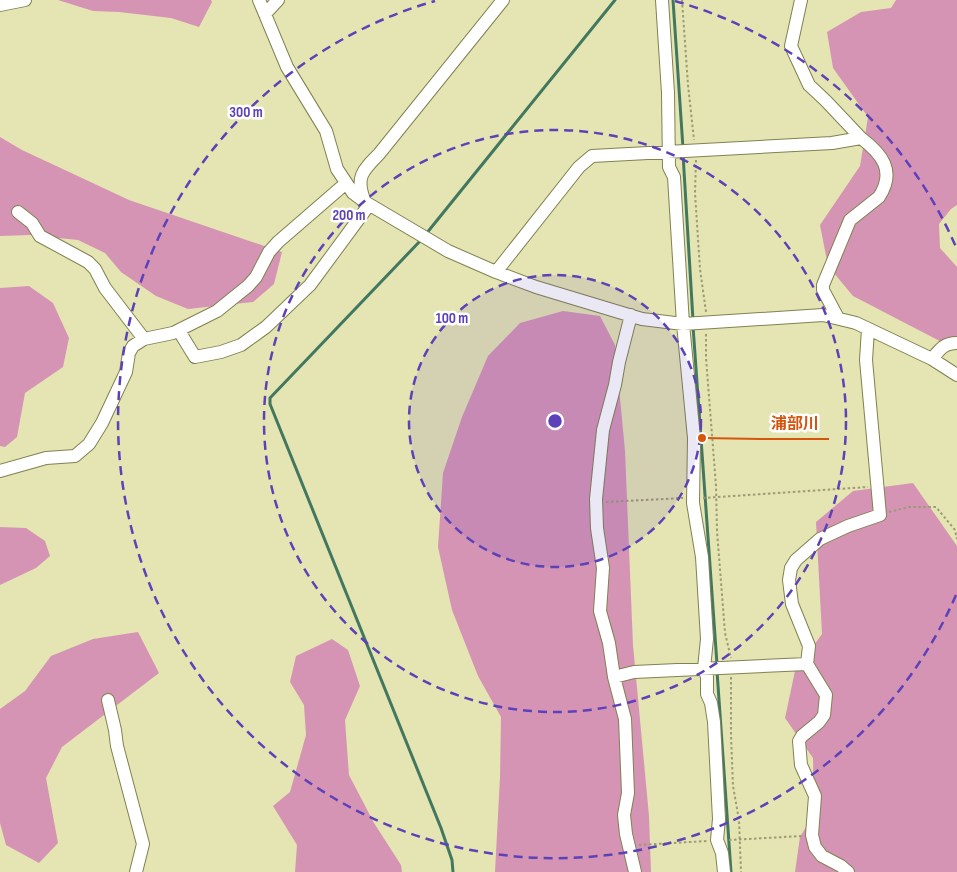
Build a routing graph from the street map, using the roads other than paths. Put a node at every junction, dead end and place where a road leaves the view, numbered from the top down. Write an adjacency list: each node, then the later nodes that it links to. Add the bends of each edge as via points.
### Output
1 (25, 0): 7 (street)
2 (260, 0): 8 (street)
3 (278, 0): 8 (street)
4 (503, 0): 12 (street, via 366,166 361,175 360,190)
5 (662, 0): 10 (street)
6 (801, 0): 9 (street, via 790,46 792,52 809,85)
7 (0, 5)
8 (265, 14): 11 (street, via 287,67 326,131 337,170)
9 (861, 138): 10 (street, via 832,143); 16 (street, via 882,158 887,168 886,177 879,197 850,220 823,284)
10 (670, 151): 14 (street, via 592,156 579,167); 17 (street)
11 (345, 184): 12 (street); 19 (street, via 269,252 248,286 217,311)
12 (367, 204): 14 (street, via 448,251); 19 (street, via 310,285 266,327 241,345 195,357)
13 (18, 212): 20 (street, via 32,223 40,236 95,269 105,288)
14 (496, 272): 15 (street)
15 (631, 315): 17 (street); 27 (street, via 603,430 596,503 603,568 600,611)
16 (838, 318): 17 (street, via 823,314); 18 (street)
17 (683, 324): 26 (street, via 694,438 693,498 702,558 708,639)
18 (868, 329): 22 (street); 25 (street, via 866,360 880,515 820,539 791,568 789,590 809,646)
19 (179, 331): 20 (street)
20 (144, 339): 24 (street, via 129,353 126,372 89,444 75,456 46,458)
21 (957, 343): 22 (street, via 942,346)
22 (932, 359): 23 (street)
23 (957, 375)
24 (0, 471)
25 (807, 664): 26 (street); 32 (street, via 826,696 824,715 799,741 802,765 815,796 812,835 822,856)
26 (704, 668): 27 (street); 31 (street, via 714,722 719,818 717,840)
27 (614, 676): 30 (street, via 625,720 628,793 624,815)
28 (108, 700): 29 (street, via 143,844)
29 (136, 872)
30 (635, 872)
31 (724, 872)
32 (848, 872)

